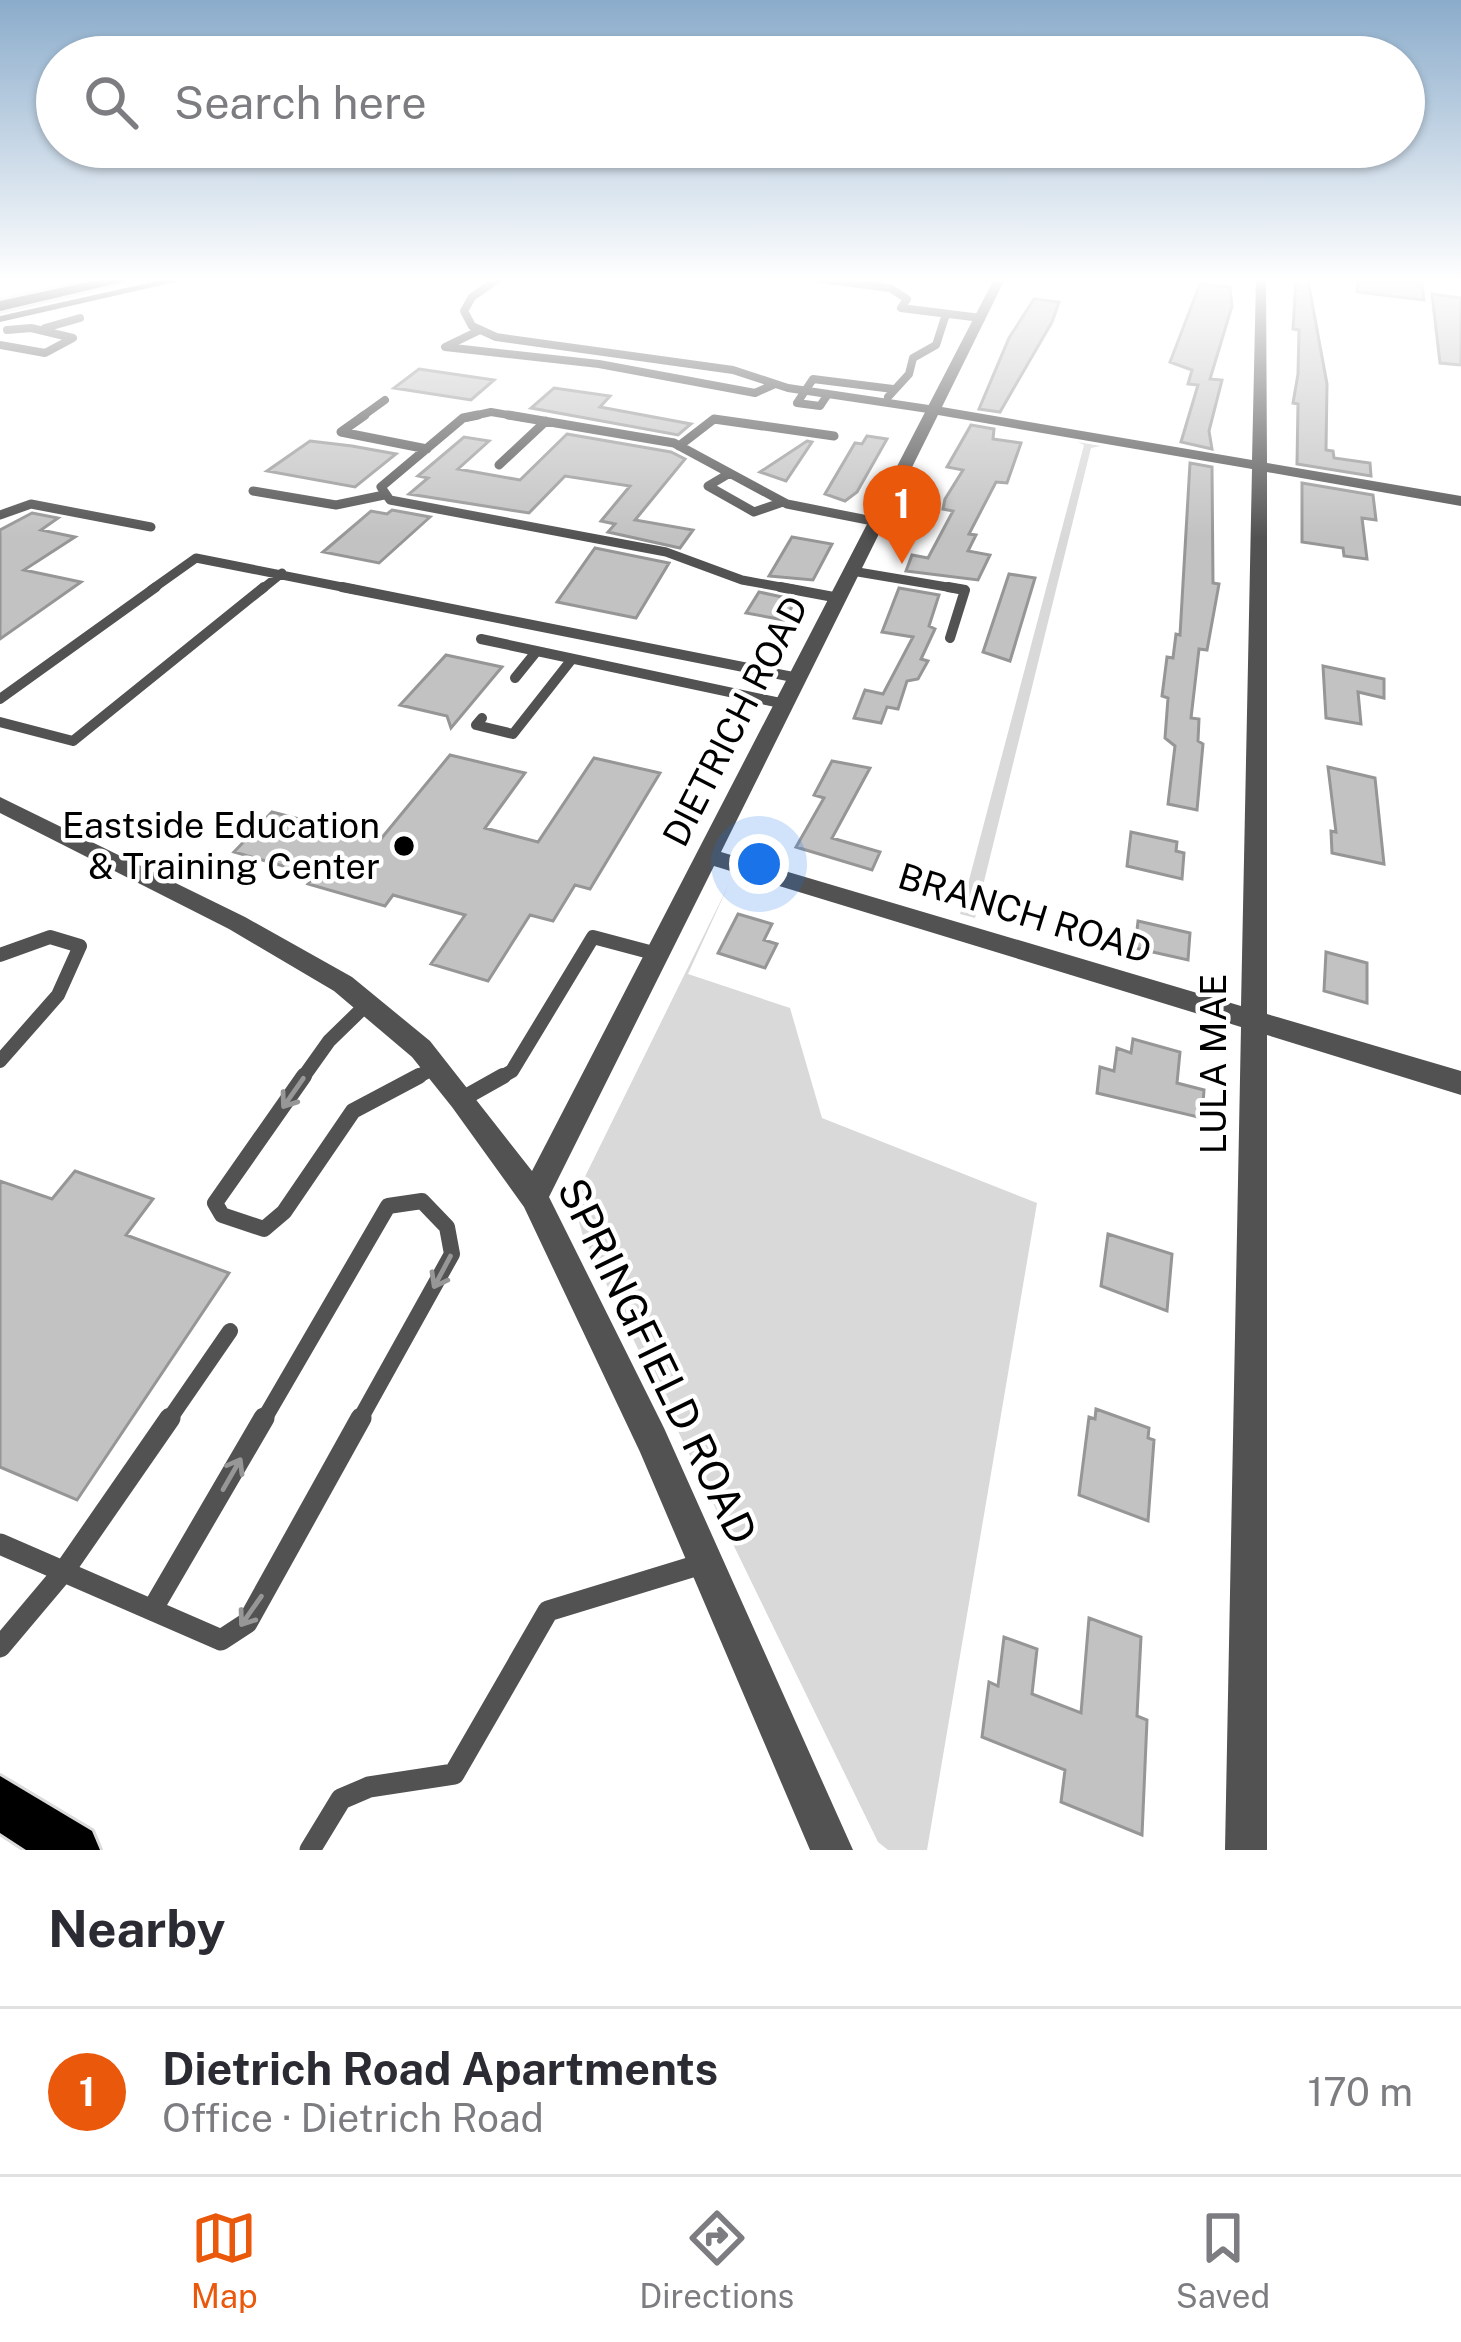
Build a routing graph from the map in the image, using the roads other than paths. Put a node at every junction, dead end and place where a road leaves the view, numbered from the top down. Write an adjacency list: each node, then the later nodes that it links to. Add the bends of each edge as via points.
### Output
1 (606, 365): 6 (lane, via 755,393)
2 (699, 365): 6 (lane)
3 (912, 365): 7 (lane)
4 (957, 365): 11 (street, DIETRICH ROAD)
5 (1260, 365): 17 (street, LULA MAE)
6 (775, 384): 8 (lane)
7 (892, 389): 8 (lane, via 814,379); 10 (lane)
8 (805, 391): 10 (lane, via 797,403 820,406 828,394)
9 (385, 400): 15 (lane, via 340,432)
10 (886, 402): 11 (lane)
11 (933, 414): 17 (street); 24 (street, DIETRICH ROAD)
12 (546, 421): 14 (lane); 15 (lane, via 475,414); 16 (lane)
13 (834, 436): 14 (lane, via 714,419)
14 (680, 446): 18 (lane)
15 (427, 448): 20 (lane, via 381,487)
16 (499, 464)
17 (1258, 466): 21 (street); 44 (street, LULA MAE)
18 (730, 473): 22 (lane); 22 (lane, via 708,486 754,512)
19 (253, 491): 20 (lane, via 330,505)
20 (385, 495): 28 (lane, via 666,552 742,580)
21 (1461, 501)
22 (783, 502): 24 (lane)
23 (0, 515): 25 (lane, via 31,504)
24 (878, 522): 26 (street, DIETRICH ROAD)
25 (151, 526)
26 (853, 571): 28 (street, DIETRICH ROAD); 29 (lane, via 964,590)
27 (282, 574): 34 (lane); 35 (lane, via 196,558); 38 (lane, via 73,741)
28 (839, 598): 34 (street, DIETRICH ROAD)
29 (950, 638)
30 (481, 639): 31 (lane)
31 (536, 652): 32 (lane); 33 (lane)
32 (572, 659): 36 (lane); 37 (lane, via 513,734 476,725)
33 (515, 678)
34 (798, 678): 36 (street, DIETRICH ROAD)
35 (0, 699)
36 (784, 704): 40 (street, DIETRICH ROAD)
37 (482, 718)
38 (0, 722)
39 (0, 804): 43 (street, SPRINGFIELD ROAD, via 237,922)
40 (706, 856): 41 (street, DIETRICH ROAD); 44 (street, BRANCH ROAD)
41 (657, 954): 48 (lane, via 593,937 512,1070); 49 (street, DIETRICH ROAD)
42 (0, 956): 45 (lane, via 50,937 80,946 71,981)
43 (368, 1004): 46 (street, SPRINGFIELD ROAD); 46 (lane, one-way to 46, via 329,1041 215,1203 222,1215 264,1229 353,1111)
44 (1252, 1018): 47 (street, BRANCH ROAD); 60 (street, LULA MAE)
45 (0, 1061)
46 (436, 1067): 48 (street, SPRINGFIELD ROAD)
47 (1461, 1083)
48 (462, 1099): 49 (street, SPRINGFIELD ROAD)
49 (534, 1197): 52 (street, SPRINGFIELD ROAD)
50 (230, 1330): 53 (lane)
51 (0, 1544): 53 (lane)
52 (706, 1563): 58 (lane, via 548,1611 454,1774 341,1799); 59 (street, SPRINGFIELD ROAD)
53 (64, 1571): 54 (lane); 55 (lane)
54 (152, 1611): 54 (lane, one-way to 54, via 388,1206 422,1202 446,1228 452,1254 247,1623 220,1640)
55 (0, 1648)
56 (0, 1802): 57 (main road)
57 (73, 1850)
58 (310, 1850)
59 (832, 1850)
60 (1246, 1850)

